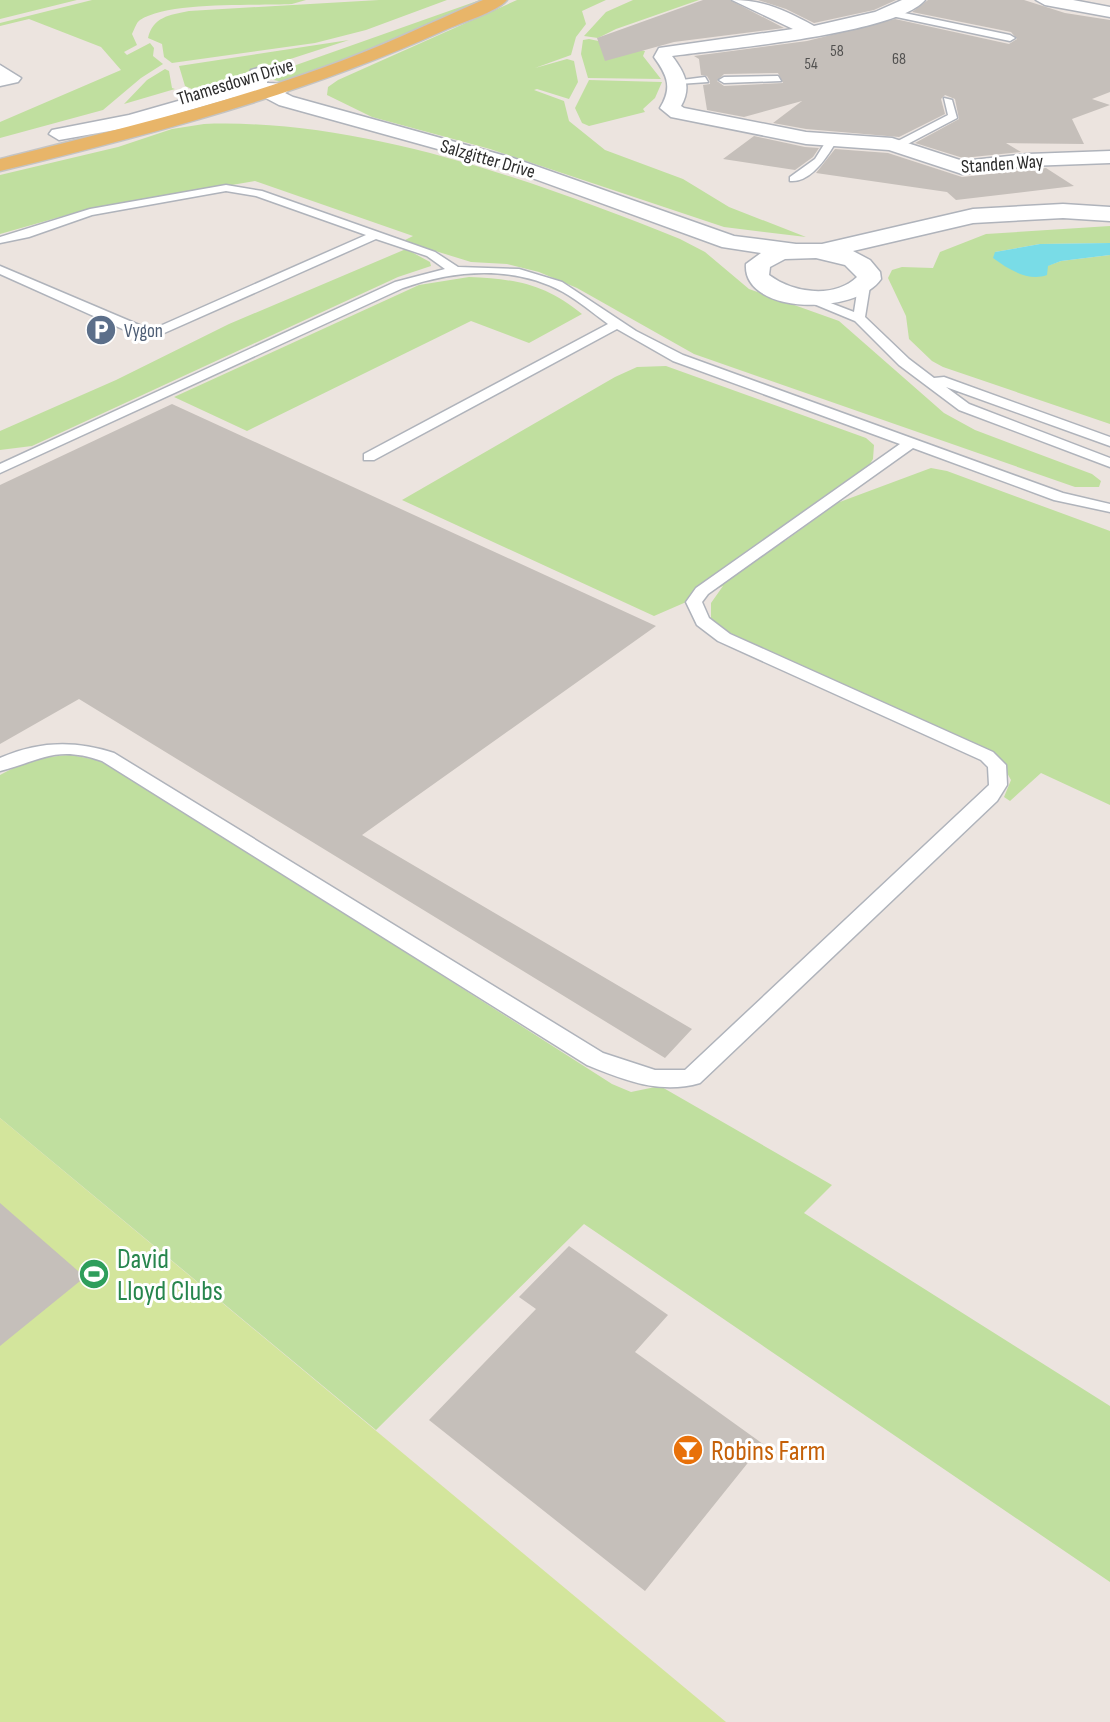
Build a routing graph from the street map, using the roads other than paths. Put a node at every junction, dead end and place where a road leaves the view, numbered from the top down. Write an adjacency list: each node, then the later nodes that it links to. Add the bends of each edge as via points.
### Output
1 (467, 0): 12 (main road)
2 (498, 0): 19 (main road, Thamesdown Drive, via 379,53)
3 (741, 0): 9 (street)
4 (916, 0): 7 (street)
5 (1045, 0): 6 (street)
6 (1110, 12)
7 (890, 13): 8 (lane); 9 (street)
8 (960, 29): 10 (lane); 11 (lane)
9 (813, 32): 16 (street, via 665,52 663,57)
10 (949, 34)
11 (1010, 38)
12 (354, 43)
13 (0, 71): 15 (street, via 11,78)
14 (778, 79): 18 (lane)
15 (0, 80)
16 (679, 80): 17 (lane); 24 (street, Standen Way, via 680,91 670,108 673,112)
17 (705, 80)
18 (724, 80)
19 (268, 82): 21 (main road, Thamesdown Drive); 22 (street, Salzgitter Drive); 23 (street, via 121,123)
20 (947, 100): 25 (lane, via 953,116)
21 (180, 120): 22 (street, via 246,111); 28 (main road, Thamesdown Drive)
22 (360, 123): 34 (street, Salzgitter Drive, via 522,167)
23 (59, 134): 26 (main road)
24 (832, 140): 25 (street, Standen Way); 29 (lane, via 819,160)
25 (898, 145): 27 (street, Standen Way, via 943,164 966,168)
26 (0, 150)
27 (1107, 150)
28 (0, 165)
29 (794, 179)
30 (1104, 211): 33 (street, Salzgitter Drive, via 973,216)
31 (372, 234): 32 (lane, via 258,194 226,188 90,212); 38 (lane, via 153,334); 39 (lane, via 430,254)
32 (0, 240)
33 (881, 240): 36 (street, Salzgitter Drive); 40 (street)
34 (730, 242): 35 (street, Salzgitter Drive); 37 (street, Salzgitter Drive)
35 (796, 251): 36 (street, Salzgitter Drive); 37 (street, Salzgitter Drive, via 779,253)
36 (823, 251): 40 (street, Salzgitter Drive, via 853,259)
37 (758, 264): 41 (street, Salzgitter Drive, via 757,277 763,284)
38 (0, 270)
39 (456, 271): 43 (lane, via 534,277 558,285); 49 (lane, via 399,285)
40 (864, 275): 41 (street, Salzgitter Drive, via 839,296); 42 (lane)
41 (803, 297): 42 (lane)
42 (859, 317): 44 (lane, via 904,362)
43 (618, 324): 46 (lane, via 690,362); 47 (lane)
44 (922, 373): 45 (lane); 48 (lane, via 972,411)
45 (1110, 442)
46 (911, 443): 50 (lane, via 1059,497); 51 (lane, via 702,592 694,602 697,617 731,641 987,756 997,765 998,785 692,1077 658,1080 595,1059 108,757 88,749 62,747 39,749)
47 (369, 457)
48 (1110, 463)
49 (0, 469)
50 (1110, 508)
51 (0, 765)

